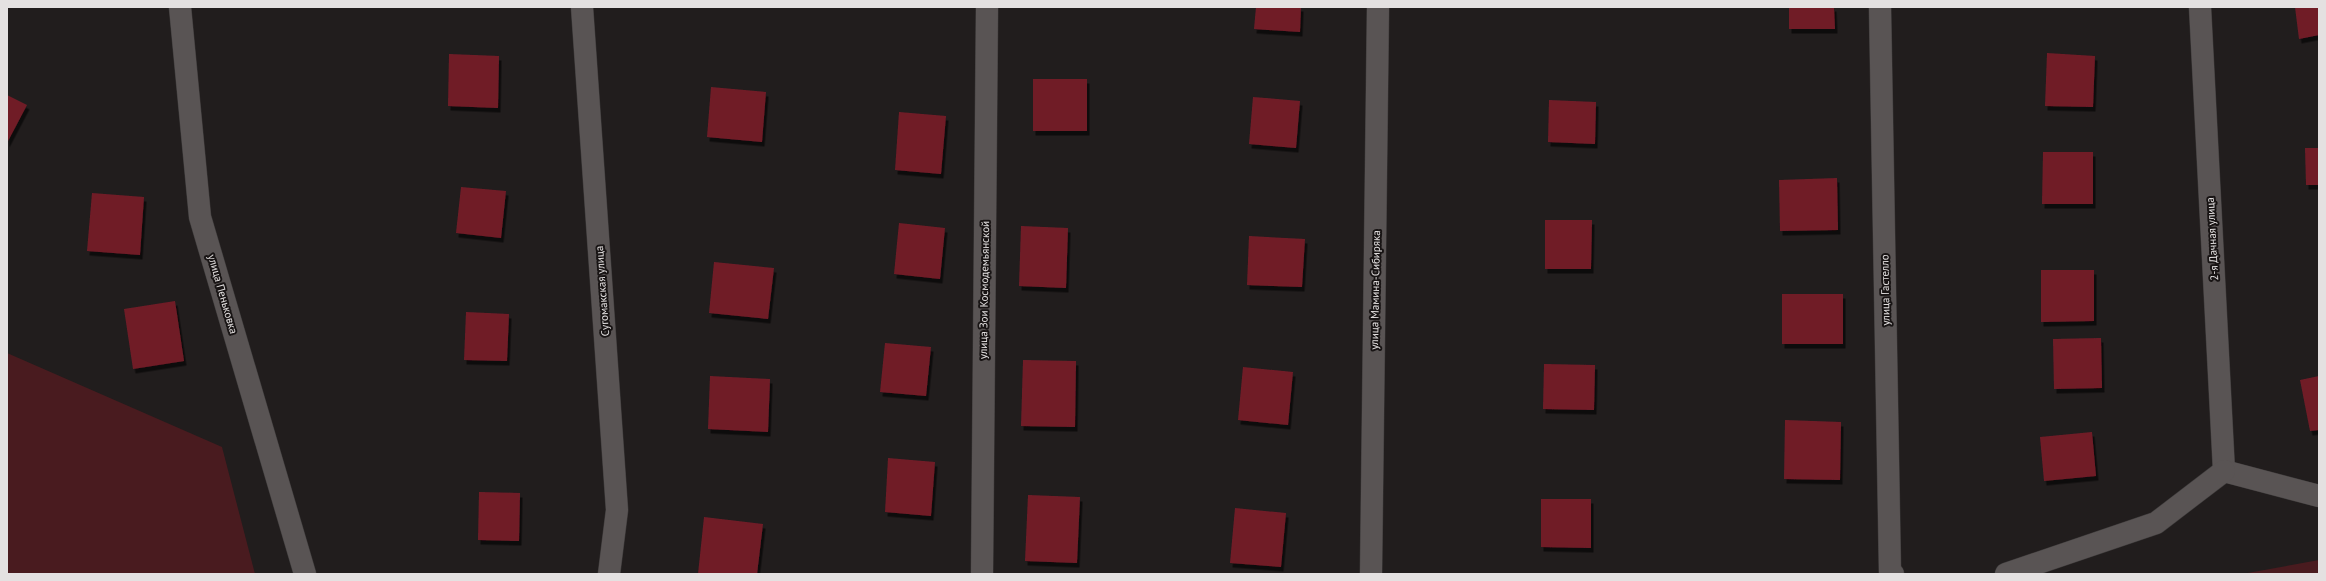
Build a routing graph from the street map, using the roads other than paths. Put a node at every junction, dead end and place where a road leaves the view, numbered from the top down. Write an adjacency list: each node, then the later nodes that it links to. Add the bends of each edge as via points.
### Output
1 (180, 7): 10 (street, улица Пеньковка, via 200,217)
2 (582, 7): 11 (street, Сугомакская улица, via 617,510)
3 (987, 7): 12 (street, улица Зои Космодемьянской)
4 (1378, 7): 13 (street, улица Мамина-Сибиряка)
5 (1880, 7): 9 (street, улица Гастелло)
6 (2200, 7): 7 (street, 2-я Дачная улица)
7 (2224, 471): 8 (street); 14 (street, via 2156,523)
8 (2319, 496)
9 (1892, 573)
10 (305, 574)
11 (609, 574)
12 (982, 574)
13 (1371, 574)
14 (2006, 574)

